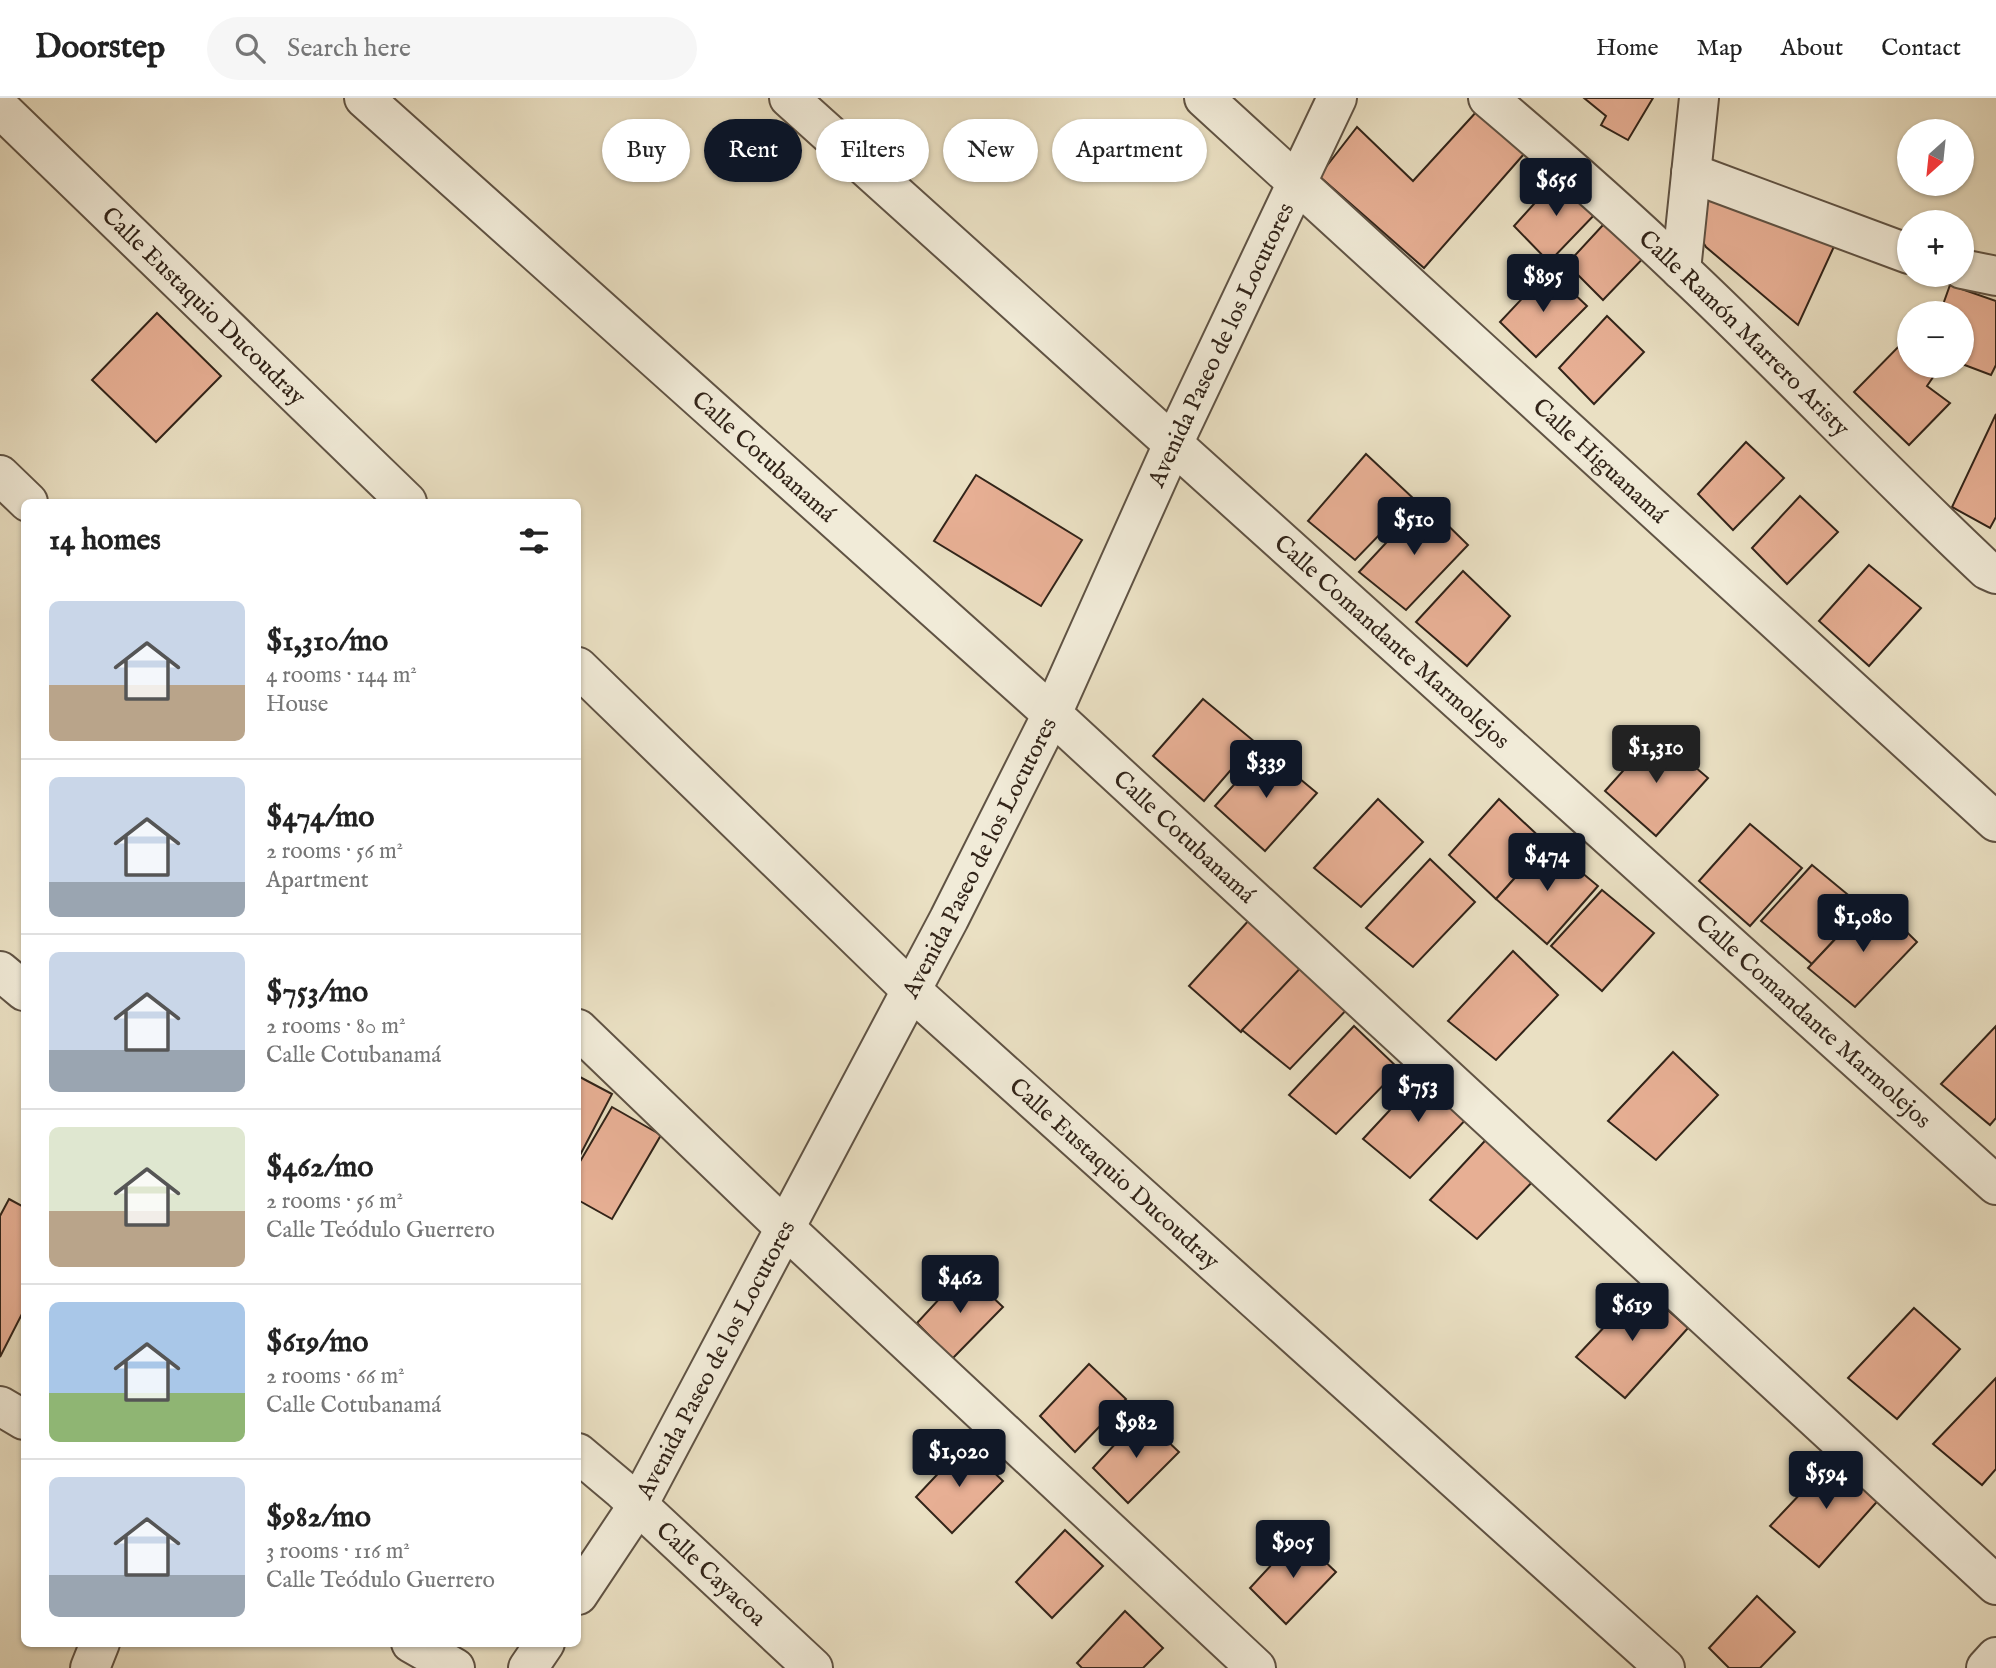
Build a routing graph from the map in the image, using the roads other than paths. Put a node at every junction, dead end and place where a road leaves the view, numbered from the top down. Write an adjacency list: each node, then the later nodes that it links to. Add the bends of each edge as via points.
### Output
1 (364, 98): 20 (street, Calle Cotubanamá)
2 (789, 98): 14 (street, Calle Comandante Marmolejos)
3 (1204, 98): 9 (street, Calle Higuanamá)
4 (1337, 98): 9 (street, Avenida Paseo de los Locutores)
5 (1488, 98): 11 (street, Calle Ramón Marrero Aristy)
6 (1699, 98): 8 (street)
7 (0, 108): 17 (street, Calle Eustaquio Ducoudray)
8 (1691, 173): 10 (street); 11 (street)
9 (1296, 183): 14 (street, Avenida Paseo de los Locutores); 21 (street, Calle Higuanamá)
10 (1897, 250)
11 (1681, 270): 18 (street, Calle Ramón Marrero Aristy, via 1918,505)
12 (1974, 271): 13 (street)
13 (1996, 276)
14 (1172, 444): 20 (street, Avenida Paseo de los Locutores); 26 (street, Calle Comandante Marmolejos)
15 (0, 475): 16 (street)
16 (25, 499)
17 (404, 499)
18 (1996, 574)
19 (581, 670): 24 (street, Calle Eustaquio Ducoudray)
20 (1052, 714): 24 (street, Avenida Paseo de los Locutores); 32 (street, Calle Cotubanamá)
21 (1996, 822)
22 (0, 971): 23 (street)
23 (21, 988)
24 (911, 990): 27 (street, Avenida Paseo de los Locutores); 43 (street, Calle Eustaquio Ducoudray)
25 (581, 1032): 27 (street)
26 (1996, 1185)
27 (785, 1228): 31 (street, Avenida Paseo de los Locutores); 42 (street)
28 (0, 1406): 29 (street)
29 (21, 1418)
30 (581, 1456): 31 (street, Calle Cayacoa)
31 (638, 1505): 33 (street, Avenida Paseo de los Locutores); 41 (street, Calle Cayacoa)
32 (1996, 1585)
33 (581, 1590)
34 (98, 1647): 38 (street)
35 (418, 1647): 39 (street)
36 (542, 1647): 40 (street)
37 (1996, 1657): 44 (street)
38 (90, 1668)
39 (455, 1668)
40 (528, 1668)
41 (813, 1668)
42 (1255, 1668)
43 (1665, 1668)
44 (1986, 1668)

